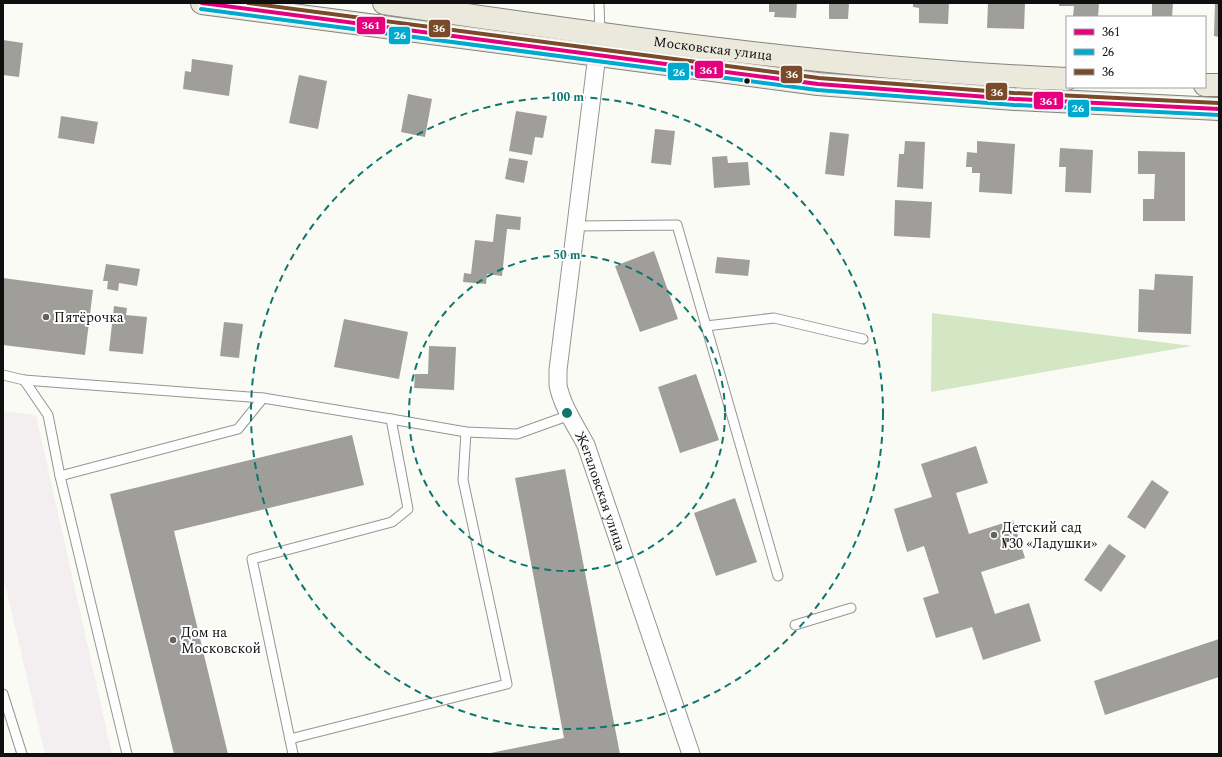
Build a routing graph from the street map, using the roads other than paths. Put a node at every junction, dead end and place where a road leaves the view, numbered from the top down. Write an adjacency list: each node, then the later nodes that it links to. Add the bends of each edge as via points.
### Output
1 (202, 3): 5 (main road, Московская улица)
2 (384, 3): 4 (main road, Московская улица)
3 (599, 3): 4 (lane)
4 (600, 33): 6 (main road, Московская улица, via 785,57)
5 (598, 55): 9 (main road, Московская улица, via 818,84 1014,99); 10 (street, Жегаловская улица)
6 (1066, 79)
7 (1206, 85): 8 (main road)
8 (1219, 85)
9 (1219, 109)
10 (575, 226): 11 (lane, via 677,225); 16 (street, Жегаловская улица, via 558,370 561,397)
11 (706, 326): 12 (lane, via 774,318); 20 (lane)
12 (863, 339)
13 (3, 375): 14 (lane)
14 (24, 380): 15 (lane); 19 (lane, via 48,415)
15 (263, 398): 17 (lane); 19 (lane, via 238,429)
16 (570, 415): 18 (lane, via 517,434); 28 (street, Жегаловская улица, via 586,445)
17 (391, 419): 18 (lane); 24 (lane, via 408,509 392,522 252,559)
18 (466, 432): 24 (lane, via 463,480 507,684)
19 (60, 476): 26 (lane)
20 (778, 576)
21 (851, 608): 22 (lane)
22 (795, 625)
23 (3, 694): 25 (lane)
24 (290, 739): 27 (lane)
25 (22, 754)
26 (127, 754)
27 (293, 754)
28 (691, 754)

